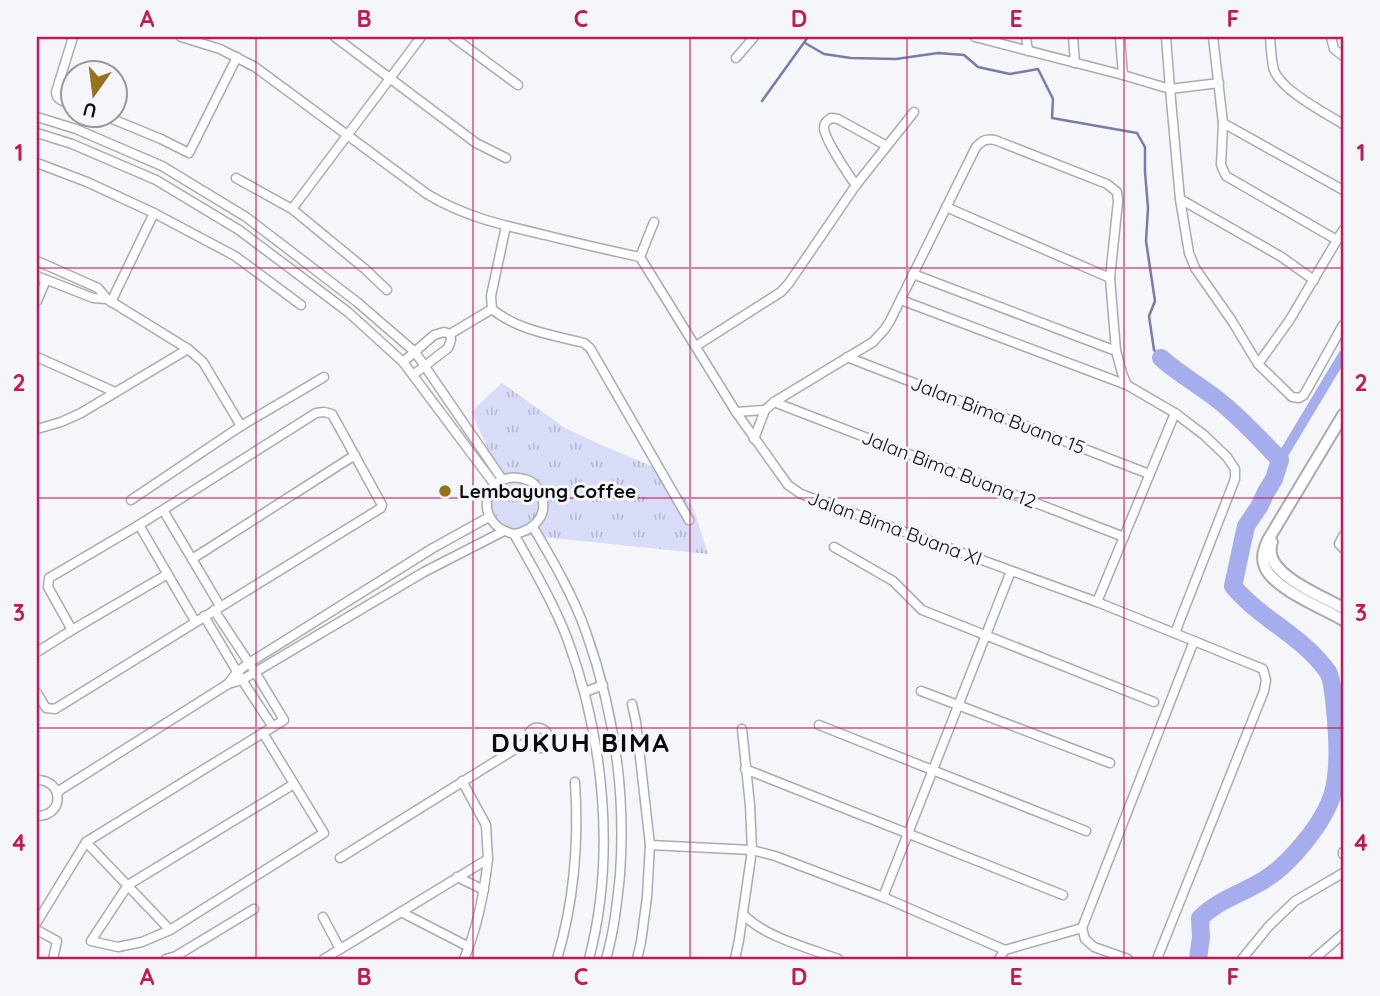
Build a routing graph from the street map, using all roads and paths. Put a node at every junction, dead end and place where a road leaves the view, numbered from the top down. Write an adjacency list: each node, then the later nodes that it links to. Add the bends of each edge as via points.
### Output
1 (73, 37): 20 (street)
2 (181, 37): 18 (street)
3 (335, 37): 23 (street)
4 (421, 37): 23 (street)
5 (453, 37): 26 (street)
6 (754, 37): 19 (street)
7 (975, 37): 15 (street)
8 (1026, 37): 16 (street)
9 (1073, 37): 21 (street)
10 (1119, 37): 22 (street)
11 (1166, 37): 27 (street)
12 (1213, 37): 25 (street)
13 (1270, 37): 32 (street, via 1279,79)
14 (1331, 37): 17 (street, via 1334,49)
15 (1002, 40): 16 (street)
16 (1028, 51): 21 (street)
17 (1343, 56)
18 (237, 57): 33 (street, via 189,153); 35 (street)
19 (736, 58)
20 (66, 60)
21 (1075, 63): 22 (street)
22 (1124, 75): 27 (street)
23 (390, 78): 35 (street); 37 (street, via 476,144)
24 (60, 79): 28 (street, via 56,92)
25 (1219, 83): 27 (street); 31 (street)
26 (518, 85)
27 (1170, 89): 42 (street)
28 (60, 100)
29 (914, 112): 36 (street)
30 (37, 117): 68 (street, via 162,166 246,217)
31 (1223, 123): 41 (street); 49 (street, via 1221,166 1226,176)
32 (1343, 124)
33 (130, 126)
34 (37, 133): 71 (street, via 156,180 239,230 348,312)
35 (347, 135): 44 (street); 47 (street, via 443,204)
36 (887, 146): 40 (street); 40 (street, via 838,119 827,121 826,135)
37 (506, 158)
38 (37, 163): 45 (street)
39 (236, 178): 44 (street)
40 (856, 185): 65 (street, via 781,292)
41 (1343, 190)
42 (1180, 199): 56 (street); 72 (street, via 1195,268)
43 (946, 207): 52 (street); 54 (street); 54 (street, via 976,147 987,139 1107,184 1118,201)
44 (292, 209): 57 (street)
45 (154, 213): 60 (street); 61 (street, via 235,256)
46 (654, 222): 50 (street)
47 (506, 226): 50 (street); 62 (street)
48 (1343, 230): 49 (street)
49 (1337, 240): 56 (street)
50 (640, 257): 65 (street, Jalan Bima Buana XI)
51 (37, 261): 60 (street, via 98,288)
52 (913, 274): 58 (street); 67 (street)
53 (37, 276): 55 (street)
54 (1110, 278): 67 (street)
55 (46, 280): 59 (street); 60 (street)
56 (1314, 280): 72 (street)
57 (387, 290)
58 (901, 300): 70 (street, via 873,342); 76 (street)
59 (37, 301)
60 (109, 301): 66 (street)
61 (300, 305)
62 (492, 309): 64 (street); 92 (street, via 504,319 590,348)
63 (1343, 325): 72 (street, via 1299,398 1288,394)
64 (450, 334): 68 (street, via 434,335); 73 (street, via 448,348)
65 (696, 346): 80 (street, Jalan Bima Buana XI)
66 (188, 349): 77 (street); 83 (street, via 203,362)
67 (1116, 351): 76 (street)
68 (415, 352): 71 (street); 73 (street)
69 (37, 357): 77 (street)
70 (847, 357): 78 (street); 87 (street, Jalan Bima Buana 15)
71 (403, 362): 74 (street)
72 (1258, 364)
73 (425, 366): 74 (street); 88 (street)
74 (413, 375): 88 (street)
75 (324, 377): 83 (street)
76 (1127, 385): 81 (street)
77 (115, 392): 84 (street, via 61,422)
78 (774, 402): 79 (street); 99 (street, Jalan Bima Buana 12)
79 (765, 410): 80 (street); 85 (street)
80 (736, 412): 85 (street, Jalan Bima Buana XI)
81 (1175, 413): 87 (street); 114 (street, via 1227,457 1235,469 1235,480)
82 (1343, 415): 96 (main road)
83 (241, 426): 89 (street)
84 (37, 429)
85 (754, 439): 104 (street, Jalan Bima Buana XI, via 795,491)
86 (355, 455): 90 (street, via 332,414 316,413); 102 (street); 108 (street, via 381,508)
87 (1149, 474): 99 (street)
88 (498, 482): 91 (street, via 487,497); 94 (street, via 516,476 539,490 544,503)
89 (131, 499)
90 (163, 510): 93 (street); 102 (street)
91 (489, 517): 95 (street); 103 (street)
92 (689, 520)
93 (139, 525): 106 (street); 113 (street, via 49,578 48,587)
94 (533, 527): 97 (street); 121 (street, via 562,578)
95 (504, 531): 97 (street); 105 (street)
96 (1274, 533): 109 (main road, via 1270,554 1278,567); 111 (main road, via 1263,556 1271,576)
97 (514, 534): 123 (street, via 567,638)
98 (1343, 536): 101 (street, via 1339,544)
99 (1124, 537): 107 (street)
100 (834, 547): 115 (street, via 893,581 922,610)
101 (1343, 548)
102 (192, 559): 108 (street)
103 (416, 559): 105 (street); 118 (street)
104 (1011, 571): 107 (street, Jalan Bima Buana XI); 115 (street)
105 (424, 572): 119 (street)
106 (166, 575): 112 (street); 113 (street)
107 (1097, 602): 114 (street, Jalan Bima Buana XI)
108 (217, 608): 110 (street); 118 (street)
109 (1343, 608)
110 (204, 616): 112 (street); 120 (street)
111 (1343, 620)
112 (195, 621): 124 (street, via 55,709 46,708)
113 (72, 629): 117 (street)
114 (1175, 633): 116 (street, Jalan Bima Buana XI)
115 (986, 634): 125 (street); 127 (street)
116 (1194, 641): 160 (street); 180 (street, Jalan Bima Buana XI, via 1263,669 1266,680)
117 (37, 652)
118 (249, 663): 119 (street); 120 (street)
119 (255, 672): 120 (street); 129 (street, via 284,720)
120 (239, 676): 129 (street); 140 (street)
121 (603, 685): 123 (street); 174 (street, via 615,738 622,846)
122 (921, 691): 127 (street)
123 (585, 692): 173 (street, via 602,794 603,846)
124 (37, 693)
125 (1154, 702)
126 (632, 704): 145 (street)
127 (958, 706): 133 (street); 135 (street)
128 (819, 725): 135 (street)
129 (273, 727): 131 (street)
130 (742, 729): 134 (street)
131 (263, 733): 139 (street); 144 (street)
132 (528, 741): 137 (street)
133 (1110, 763)
134 (745, 769): 143 (street); 146 (street)
135 (933, 771): 142 (street); 143 (street)
136 (37, 780): 140 (street, via 51,784)
137 (462, 781): 147 (street); 148 (street, via 486,825)
138 (575, 782): 172 (street, via 574,873)
139 (295, 784): 151 (street); 162 (street, via 324,833)
140 (57, 792): 141 (street, via 54,809)
141 (37, 816)
142 (1086, 831)
143 (908, 834): 153 (street); 154 (street)
144 (86, 842): 151 (street); 159 (street)
145 (650, 845): 146 (street); 175 (street)
146 (752, 850): 154 (street); 157 (street)
147 (340, 858)
148 (488, 859): 150 (street); 152 (street)
149 (1343, 873): 181 (street, via 1295,901)
150 (457, 877): 152 (street); 156 (street)
151 (128, 885): 162 (street); 162 (street, via 91,942 118,947)
152 (484, 890): 164 (street)
153 (1063, 895)
154 (883, 897): 166 (street)
155 (254, 909): 167 (street)
156 (401, 912): 164 (street); 165 (street)
157 (743, 914): 176 (street); 177 (street, via 762,930)
158 (323, 917): 165 (street)
159 (37, 922)
160 (1082, 928): 166 (street); 179 (street, via 1094,947)
161 (37, 930): 168 (street, via 57,942)
162 (170, 930)
163 (1343, 934): 182 (street)
164 (470, 947): 171 (street)
165 (340, 949): 170 (street)
166 (1005, 950): 178 (street)
167 (177, 958): 169 (street)
168 (53, 959)
169 (166, 959)
170 (324, 959)
171 (464, 959)
172 (557, 959)
173 (589, 959)
174 (606, 959)
175 (637, 959)
176 (735, 959)
177 (838, 959)
178 (999, 959)
179 (1128, 959)
180 (1157, 959)
181 (1242, 959)
182 (1314, 959)

